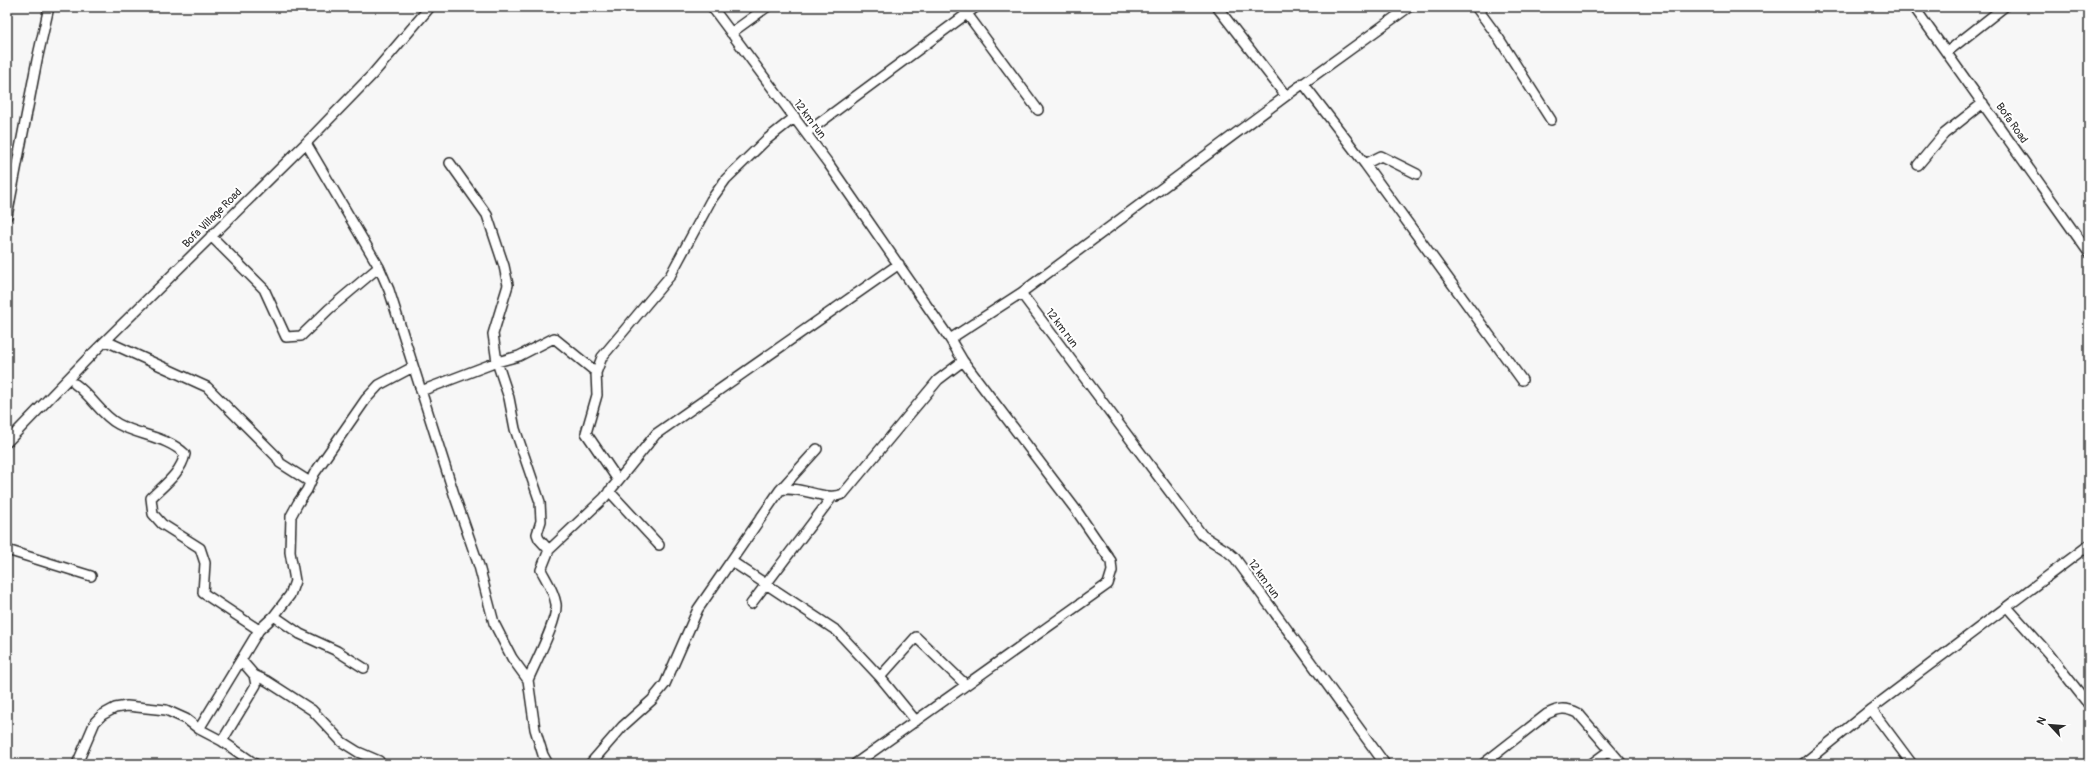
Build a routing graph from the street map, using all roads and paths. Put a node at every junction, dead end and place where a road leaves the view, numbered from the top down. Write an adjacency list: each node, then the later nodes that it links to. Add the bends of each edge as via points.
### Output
1 (49, 7): 26 (street, via 36,60)
2 (430, 7): 21 (street, Bofa Village Road, via 372,74)
3 (712, 7): 12 (street, 12 km run)
4 (767, 7): 12 (street)
5 (976, 7): 11 (street)
6 (1217, 7): 15 (street)
7 (1409, 7): 14 (street)
8 (1476, 7): 19 (street, via 1498,36)
9 (1914, 7): 13 (street, Bofa Road)
10 (2004, 7): 13 (street)
11 (965, 10): 17 (street); 20 (street)
12 (731, 33): 18 (street, 12 km run)
13 (1946, 52): 16 (street, Bofa Road)
14 (1303, 83): 15 (street); 23 (street)
15 (1286, 96): 31 (street)
16 (1983, 103): 24 (street, via 1944,134); 28 (street, Bofa Road)
17 (1038, 110)
18 (794, 118): 20 (street, 12 km run); 37 (street, via 766,140 726,179 711,200 670,276 602,356)
19 (1551, 120)
20 (806, 133): 29 (street, 12 km run)
21 (306, 143): 27 (street, Bofa Village Road); 30 (street)
22 (450, 163): 35 (street, via 487,215 504,266 508,285 493,334)
23 (1365, 164): 25 (street, via 1381,156); 38 (street)
24 (1918, 165)
25 (1417, 174)
26 (7, 216)
27 (211, 236): 30 (street, via 264,289 286,337 301,336); 33 (street, Bofa Village Road)
28 (2089, 253)
29 (899, 264): 32 (street, 12 km run); 43 (street, via 656,434)
30 (379, 267): 36 (street, via 389,290)
31 (1021, 294): 32 (street); 77 (street, 12 km run, via 1202,534 1235,558)
32 (950, 339): 34 (street, 12 km run)
33 (106, 341): 41 (street, Bofa Village Road); 44 (street, via 207,387 280,463)
34 (963, 361): 47 (street, via 938,380 843,494); 64 (street, 12 km run, via 1076,510 1111,561 1112,571 1108,584)
35 (496, 362): 37 (street, via 519,356 554,338); 40 (street); 51 (street, via 540,502 541,521 537,534)
36 (413, 367): 40 (street); 44 (street, via 379,386 366,399)
37 (596, 372): 43 (street, via 597,395 586,433)
38 (1522, 380)
39 (75, 384): 58 (street, via 118,424 159,438 178,447 185,454 183,463 174,475 151,498 153,514 162,524 200,548 205,563 203,593)
40 (421, 391): 63 (street, via 479,566 494,624 512,658)
41 (7, 442)
42 (817, 449): 45 (street)
43 (618, 480): 46 (street)
44 (310, 482): 57 (street, via 291,516 290,552 295,581 283,607)
45 (780, 490): 47 (street, via 789,488); 52 (street)
46 (609, 491): 48 (street); 51 (street)
47 (832, 497): 54 (street)
48 (659, 545)
49 (2089, 545): 56 (street)
50 (7, 550): 53 (street)
51 (549, 550): 63 (street, via 541,570 553,593 556,606 554,618)
52 (731, 561): 54 (street); 75 (street, via 698,609 665,684)
53 (91, 576)
54 (766, 584): 55 (street); 62 (street, via 837,631)
55 (751, 604)
56 (2007, 607): 65 (street); 66 (street)
57 (274, 616): 58 (street); 60 (street, via 300,634)
58 (259, 630): 59 (street)
59 (240, 660): 61 (street); 68 (street)
60 (364, 668)
61 (254, 675): 69 (street, via 256,685); 71 (street, via 312,710 342,742)
62 (880, 677): 64 (street, via 916,637); 67 (street)
63 (528, 680): 74 (street, via 536,729)
64 (966, 685): 67 (street, 12 km run)
65 (2089, 705)
66 (1871, 709): 81 (street); 82 (street)
67 (916, 721): 76 (street, 12 km run)
68 (198, 729): 69 (street); 72 (street, via 186,719 166,710 127,706 115,708 95,722)
69 (222, 741): 73 (street)
70 (1610, 750): 78 (street, via 1578,713 1569,709 1559,709 1547,714); 79 (street); 80 (street)
71 (379, 761)
72 (77, 764)
73 (255, 764)
74 (548, 764)
75 (590, 764)
76 (855, 764)
77 (1385, 764)
78 (1483, 764)
79 (1590, 764)
80 (1622, 764)
81 (1803, 764)
82 (1912, 764)

